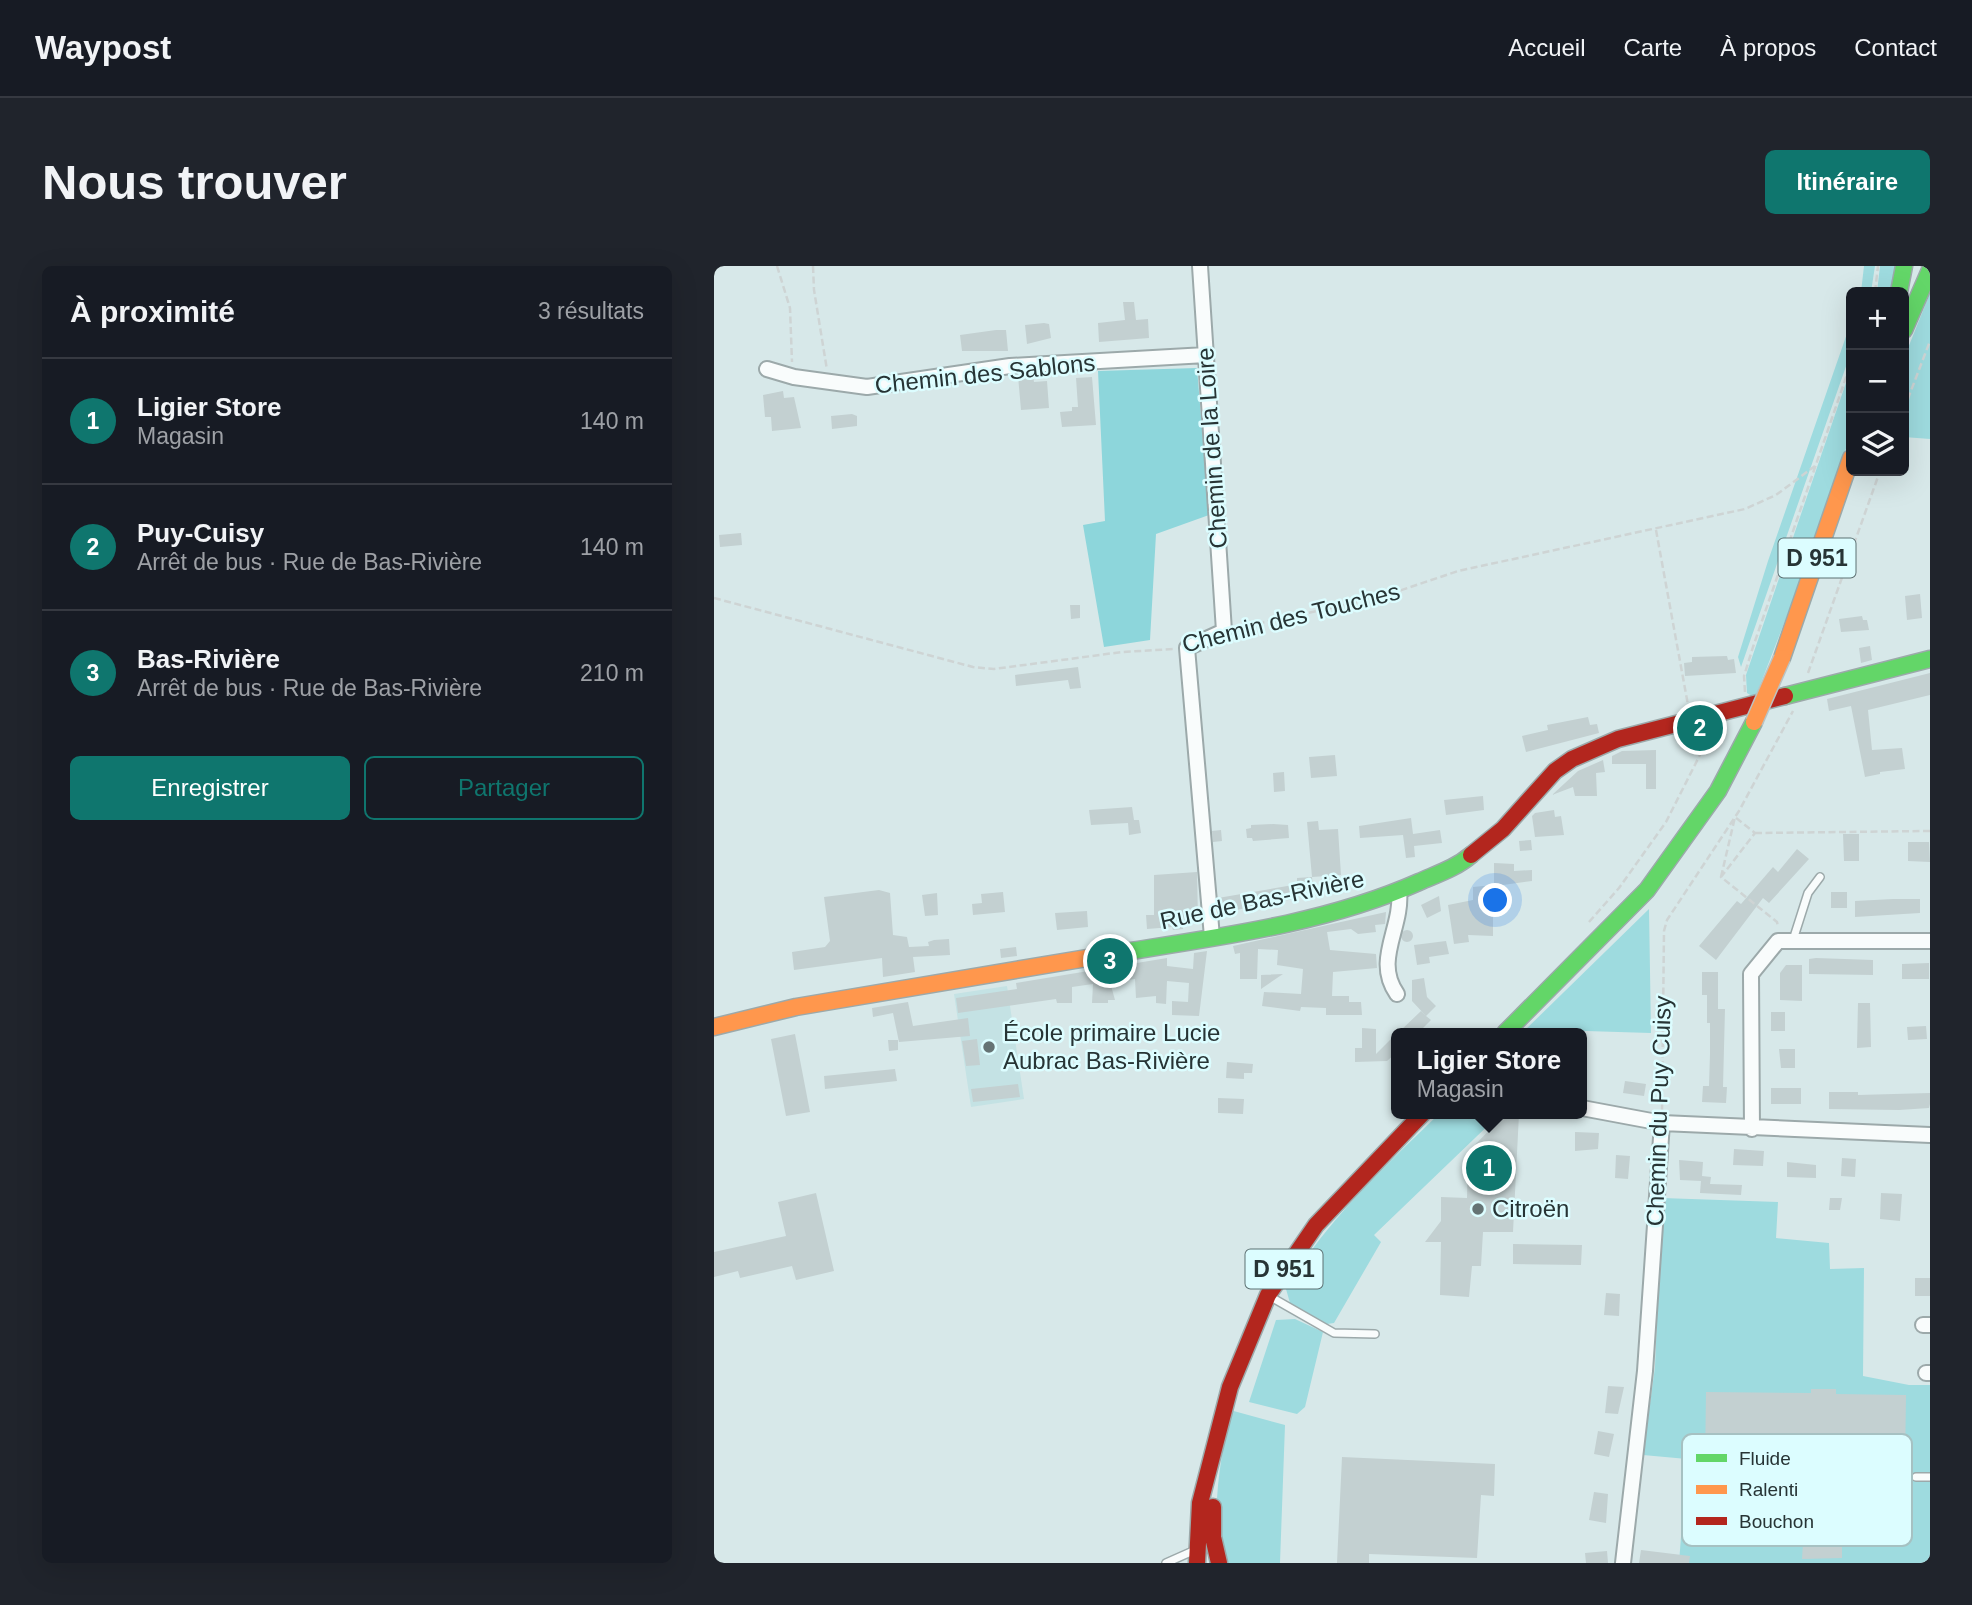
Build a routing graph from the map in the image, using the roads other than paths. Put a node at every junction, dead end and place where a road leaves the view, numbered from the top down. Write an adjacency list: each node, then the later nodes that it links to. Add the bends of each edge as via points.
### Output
1 (1199, 266): 6 (street, Chemin de la Loire)
2 (1904, 266): 4 (main road)
3 (1930, 270): 5 (main road)
4 (1900, 287)
5 (1909, 318)
6 (1206, 355): 7 (street, Chemin des Sablons, via 1010,366 867,387); 9 (street, Chemin de la Loire)
7 (767, 369)
8 (1846, 472): 18 (main road, D 951, bridge, via 1782,658 1718,792 1647,890)
9 (1224, 631): 13 (street, Chemin des Touches, via 1187,648)
10 (1930, 659): 12 (main road, Rue de Bas-Rivière, via 1618,738 1572,759 1537,789 1503,830 1460,864)
11 (1820, 877): 14 (lane)
12 (1399, 891): 13 (main road, Rue de Bas-Rivière, via 1337,911); 16 (street, via 1385,965)
13 (1212, 937): 17 (main road, Rue de Bas-Rivière, via 796,1007)
14 (1785, 941): 15 (street); 22 (street, via 1751,974)
15 (1930, 941)
16 (1396, 995)
17 (714, 1027)
18 (1510, 1028)
19 (1587, 1109): 21 (street)
20 (1417, 1119): 24 (main road, D 951, via 1316,1225)
21 (1662, 1124): 22 (street); 32 (street, Chemin du Puy Cuisy, via 1645,1371)
22 (1752, 1129): 23 (street)
23 (1930, 1135)
24 (1268, 1295): 25 (lane, via 1334,1333); 26 (main road, D 951, via 1230,1387)
25 (1375, 1334)
26 (1213, 1463): 29 (main road, D 951, via 1200,1503); 31 (main road, D 951, via 1213,1537)
27 (1916, 1477): 28 (lane)
28 (1930, 1477)
29 (1197, 1556): 30 (lane)
30 (1166, 1563)
31 (1219, 1563)
32 (1623, 1563)

